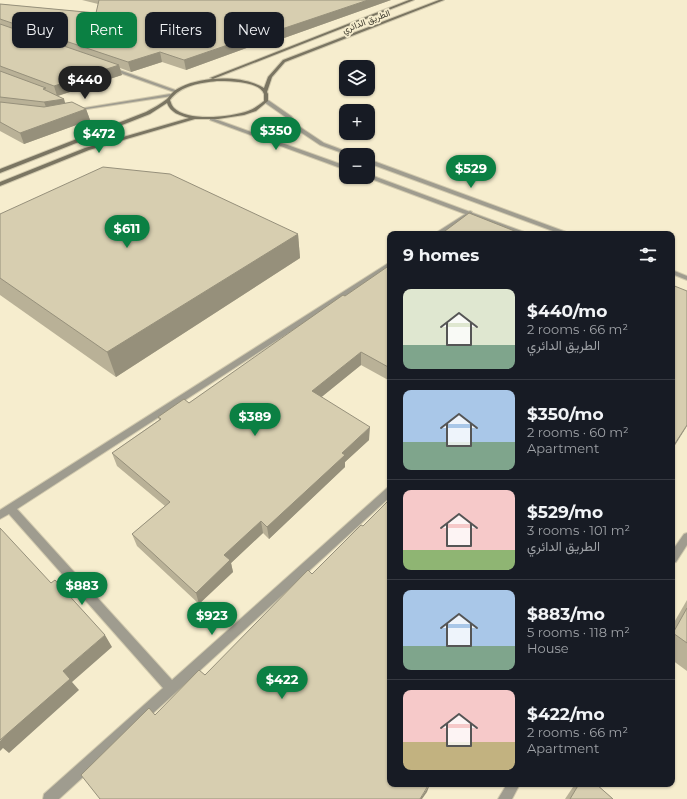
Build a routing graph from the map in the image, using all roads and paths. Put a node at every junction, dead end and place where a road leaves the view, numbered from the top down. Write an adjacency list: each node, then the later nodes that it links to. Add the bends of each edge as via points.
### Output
1 (412, 0): 4 (main road, الطريق الدائري)
2 (442, 0): 6 (main road, الطريق الدائري, via 284,61 270,77)
3 (102, 65): 5 (street)
4 (205, 81): 5 (main road, الطريق الدائري); 6 (main road, via 241,81)
5 (176, 91): 7 (main road, الطريق الدائري)
6 (265, 91): 8 (main road)
7 (169, 98): 10 (street); 12 (main road, via 171,109); 17 (main road, via 148,114)
8 (266, 101): 13 (main road, via 252,111); 14 (street, via 290,116 298,128 322,144)
9 (76, 106): 10 (street)
10 (82, 108): 11 (street)
11 (69, 111)
12 (196, 118): 13 (main road); 19 (main road, via 87,149)
13 (212, 118): 16 (street)
14 (339, 150)
15 (375, 164): 20 (street)
16 (339, 165)
17 (0, 171)
18 (375, 178): 20 (street)
19 (0, 184)
20 (477, 208): 21 (street); 22 (street); 23 (street)
21 (442, 231)
22 (519, 231)
23 (557, 231)
24 (387, 266): 28 (street)
25 (675, 273): 26 (street)
26 (687, 278)
27 (387, 494): 32 (street)
28 (10, 508): 29 (street); 32 (street)
29 (0, 515)
30 (687, 537): 31 (street)
31 (675, 555)
32 (171, 688): 34 (street)
33 (512, 787): 35 (street)
34 (49, 799)
35 (504, 799)

